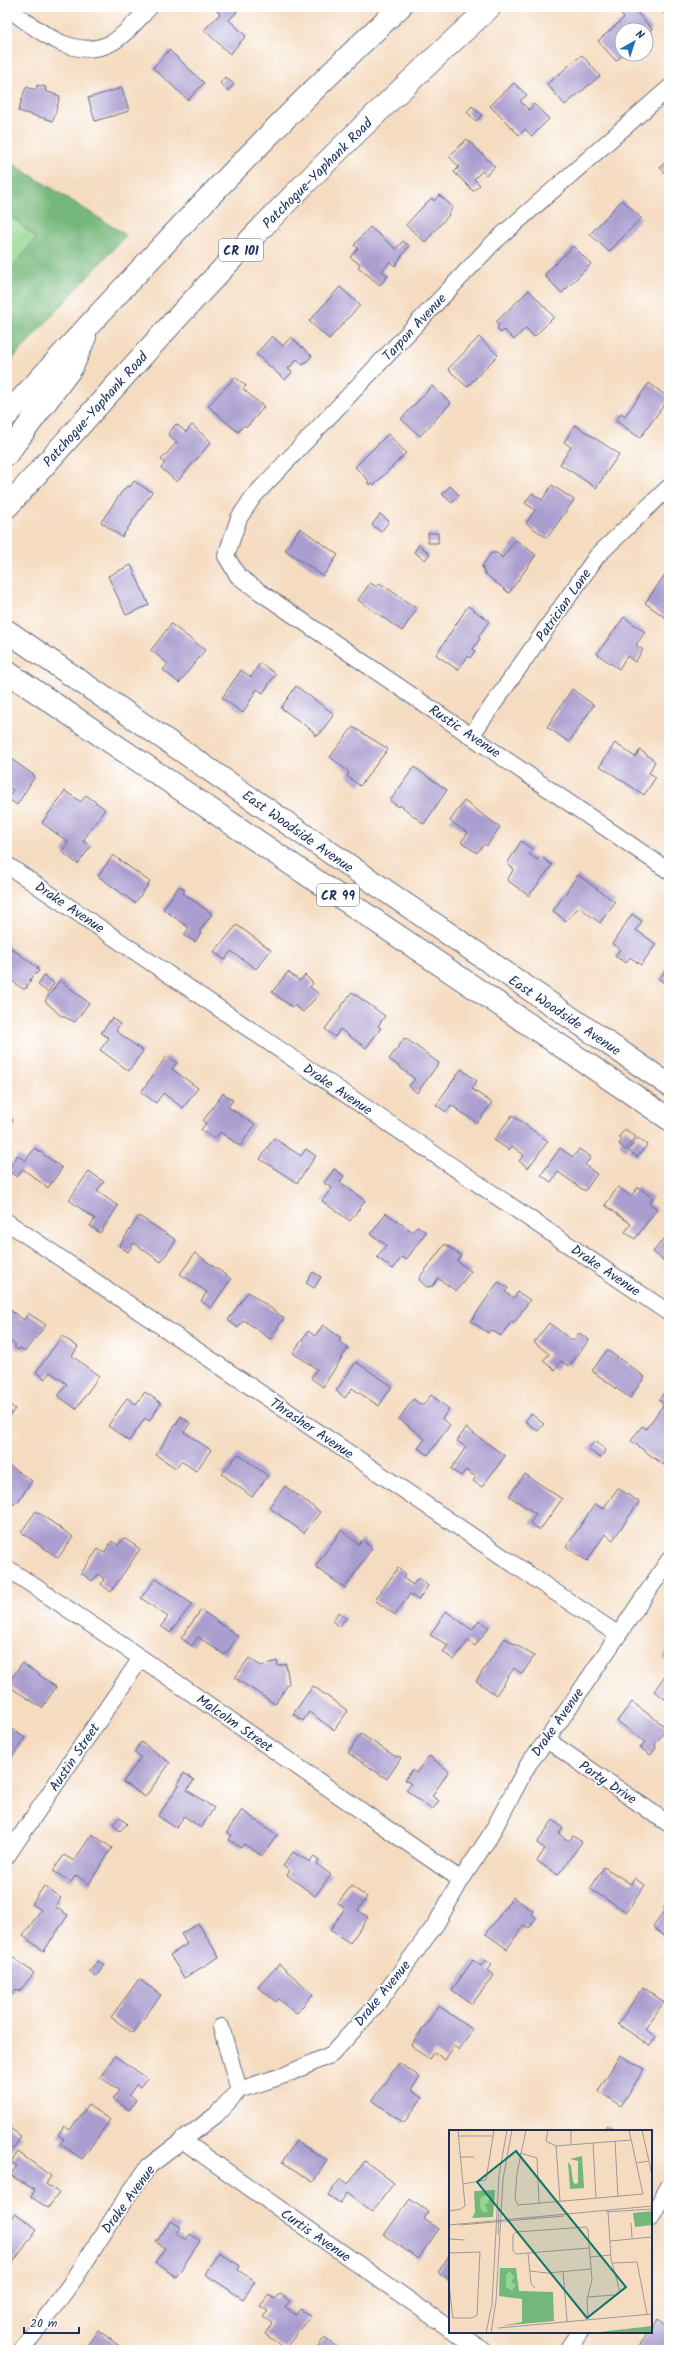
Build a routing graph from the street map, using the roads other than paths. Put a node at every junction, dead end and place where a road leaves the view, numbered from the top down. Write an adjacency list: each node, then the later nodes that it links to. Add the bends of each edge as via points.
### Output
1 (150, 7): 4 (street, via 109,44 77,48 60,44)
2 (400, 7): 6 (main road, via 289,114)
3 (490, 7): 10 (main road, Patchogue-Yaphank Road / CR 101, via 371,117 214,278)
4 (7, 8)
5 (669, 88): 11 (street, Tarpon Avenue, via 493,243 253,497 239,518 226,556 238,576)
6 (92, 321): 7 (main road); 8 (main road, via 72,367)
7 (7, 415)
8 (7, 454)
9 (669, 487): 14 (street, Patrician Lane, via 597,556)
10 (7, 507)
11 (260, 592): 14 (street, Rustic Avenue)
12 (7, 631): 17 (main road, East Woodside Avenue / CR 99)
13 (7, 672): 18 (main road, East Woodside Avenue / CR 99)
14 (471, 736): 16 (street, Rustic Avenue)
15 (7, 864): 20 (street, Drake Avenue)
16 (669, 871)
17 (669, 1085)
18 (669, 1119)
19 (7, 1222): 23 (street, Thrasher Avenue)
20 (669, 1313)
21 (669, 1560): 23 (street, Drake Avenue)
22 (7, 1568): 24 (street, Malcolm Street)
23 (617, 1634): 25 (street, Drake Avenue)
24 (141, 1658): 27 (street, Austin Street); 28 (street, Malcolm Street)
25 (547, 1740): 26 (street, Party Drive); 28 (street, Drake Avenue, via 529,1763 490,1836)
26 (669, 1824)
27 (7, 1856)
28 (461, 1880): 30 (street, Drake Avenue, via 436,1924 377,2004 332,2054 285,2075)
29 (221, 2027): 30 (street)
30 (239, 2090): 31 (street, Drake Avenue, via 216,2115)
31 (182, 2140): 34 (street, Curtis Avenue); 37 (street, Drake Avenue, via 149,2166 75,2278)
32 (669, 2186): 33 (street)
33 (652, 2215)
34 (449, 2328)
35 (457, 2333): 38 (street)
36 (579, 2333): 39 (street)
37 (22, 2350)
38 (483, 2350)
39 (568, 2350)

